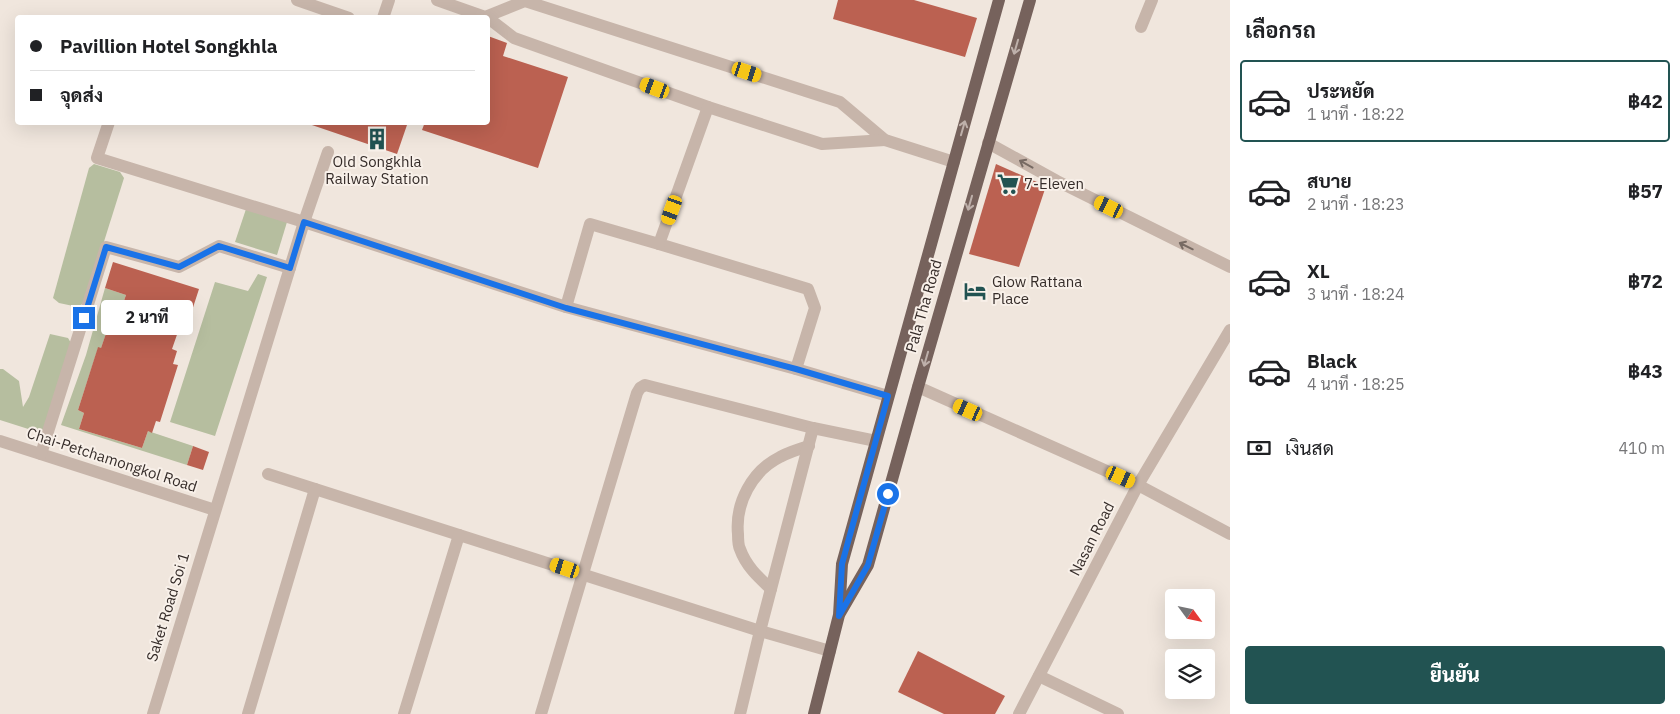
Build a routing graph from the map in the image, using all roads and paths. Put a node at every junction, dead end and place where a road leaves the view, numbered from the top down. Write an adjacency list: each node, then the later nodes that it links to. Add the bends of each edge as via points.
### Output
1 (297, 0): 7 (street)
2 (389, 0): 8 (street)
3 (437, 0): 9 (street)
4 (999, 0): 18 (main road, Pala Tha Road, one-way to 4)
5 (1030, 0): 16 (main road, Pala Tha Road, one-way to 16)
6 (1152, 0): 12 (street)
7 (340, 15)
8 (384, 15)
9 (480, 15)
10 (490, 15): 15 (street, via 526,0 840,102)
11 (490, 20): 13 (street, via 514,38)
12 (1141, 28)
13 (708, 107): 15 (street, via 822,144); 20 (street)
14 (108, 125): 19 (street, via 97,158)
15 (885, 140): 18 (street)
16 (988, 143): 21 (street, one-way to 16); 26 (main road, Pala Tha Road, one-way to 26)
17 (328, 152): 19 (street, Saket Road Soi 1)
18 (954, 162): 27 (main road, Pala Tha Road)
19 (304, 222): 22 (street, Saket Road Soi 1); 23 (street)
20 (659, 244): 23 (street, via 590,224); 25 (street, via 808,290 815,308)
21 (1230, 267)
22 (290, 268): 32 (street, via 219,246 179,267 106,247); 36 (street, Saket Road Soi 1)
23 (566, 308): 25 (street)
24 (1230, 330): 34 (street, Nasan Road)
25 (796, 369): 27 (street)
26 (918, 387): 34 (street); 41 (main road, Pala Tha Road, via 868,565)
27 (888, 396): 30 (main road, Pala Tha Road)
28 (814, 428): 30 (street); 31 (street); 39 (street, via 645,385 640,388)
29 (0, 440): 32 (street, Chai-Petchamongkol Road)
30 (876, 442): 41 (main road, Pala Tha Road, via 842,564)
31 (809, 446): 40 (street); 40 (street, via 779,457 762,471 750,483 740,503 739,548 750,569)
32 (41, 454): 36 (street, Chai-Petchamongkol Road)
33 (268, 474): 35 (street)
34 (1138, 485): 38 (street); 44 (street, Nasan Road)
35 (314, 489): 37 (street); 46 (street)
36 (215, 510): 45 (street, Saket Road Soi 1)
37 (459, 534): 39 (street); 47 (street)
38 (1230, 534)
39 (583, 574): 42 (street); 48 (street)
40 (771, 589): 42 (street)
41 (839, 616): 43 (main road, Pala Tha Road)
42 (760, 631): 43 (street); 49 (street)
43 (830, 651): 50 (main road, Pala Tha Road)
44 (1038, 676): 51 (street, Nasan Road); 52 (street)
45 (153, 714)
46 (248, 714)
47 (404, 714)
48 (541, 714)
49 (740, 714)
50 (814, 714)
51 (1019, 714)
52 (1118, 714)

